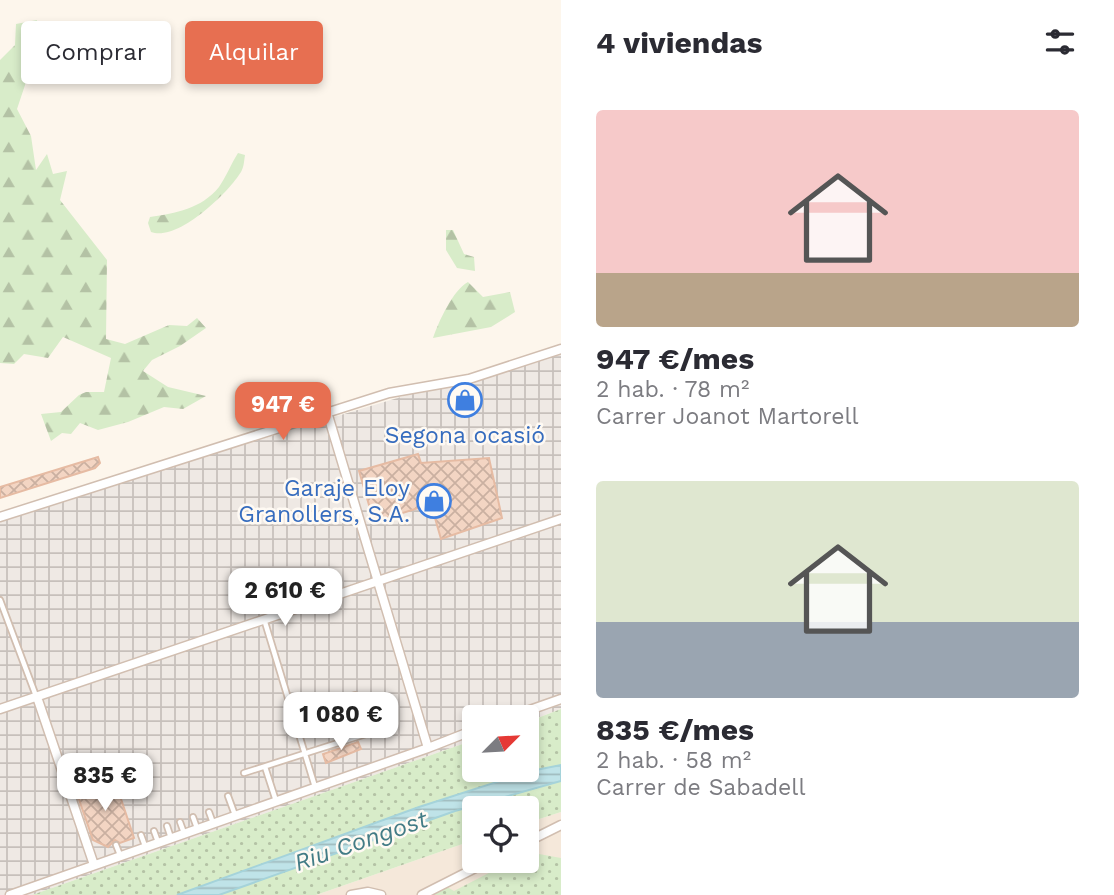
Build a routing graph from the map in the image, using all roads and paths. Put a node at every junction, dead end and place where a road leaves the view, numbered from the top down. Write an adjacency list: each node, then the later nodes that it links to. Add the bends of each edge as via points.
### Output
1 (561, 349): 2 (street, via 469,379 389,393)
2 (327, 412): 3 (street); 5 (street)
3 (0, 517)
4 (561, 519): 5 (street)
5 (378, 582): 7 (street); 14 (street)
6 (0, 600): 8 (lane)
7 (264, 619): 8 (street); 15 (lane)
8 (37, 696): 11 (street); 38 (street)
9 (561, 699): 10 (street)
10 (539, 707)
11 (0, 709)
12 (310, 709): 15 (lane, via 355,695 366,734)
13 (462, 735): 14 (street)
14 (428, 748): 18 (street)
15 (303, 753): 16 (lane); 18 (lane)
16 (265, 767): 17 (lane); 20 (lane)
17 (244, 773)
18 (315, 788): 20 (street)
19 (228, 796): 22 (lane)
20 (276, 802): 22 (street)
21 (209, 812): 25 (lane)
22 (235, 816): 25 (street)
23 (193, 817): 28 (lane)
24 (180, 822): 30 (lane)
25 (213, 823): 28 (street)
26 (561, 825): 32 (street)
27 (167, 826): 33 (lane)
28 (197, 829): 30 (street)
29 (154, 831): 34 (lane)
30 (184, 834): 33 (street)
31 (141, 835): 36 (lane)
32 (539, 836)
33 (172, 838): 34 (street)
34 (159, 842): 36 (street)
35 (116, 845): 37 (lane)
36 (145, 847): 37 (street)
37 (120, 856): 38 (street)
38 (94, 865): 40 (street)
39 (465, 873): 43 (street)
40 (10, 895)
41 (351, 895): 42 (street)
42 (381, 895)
43 (422, 895)

